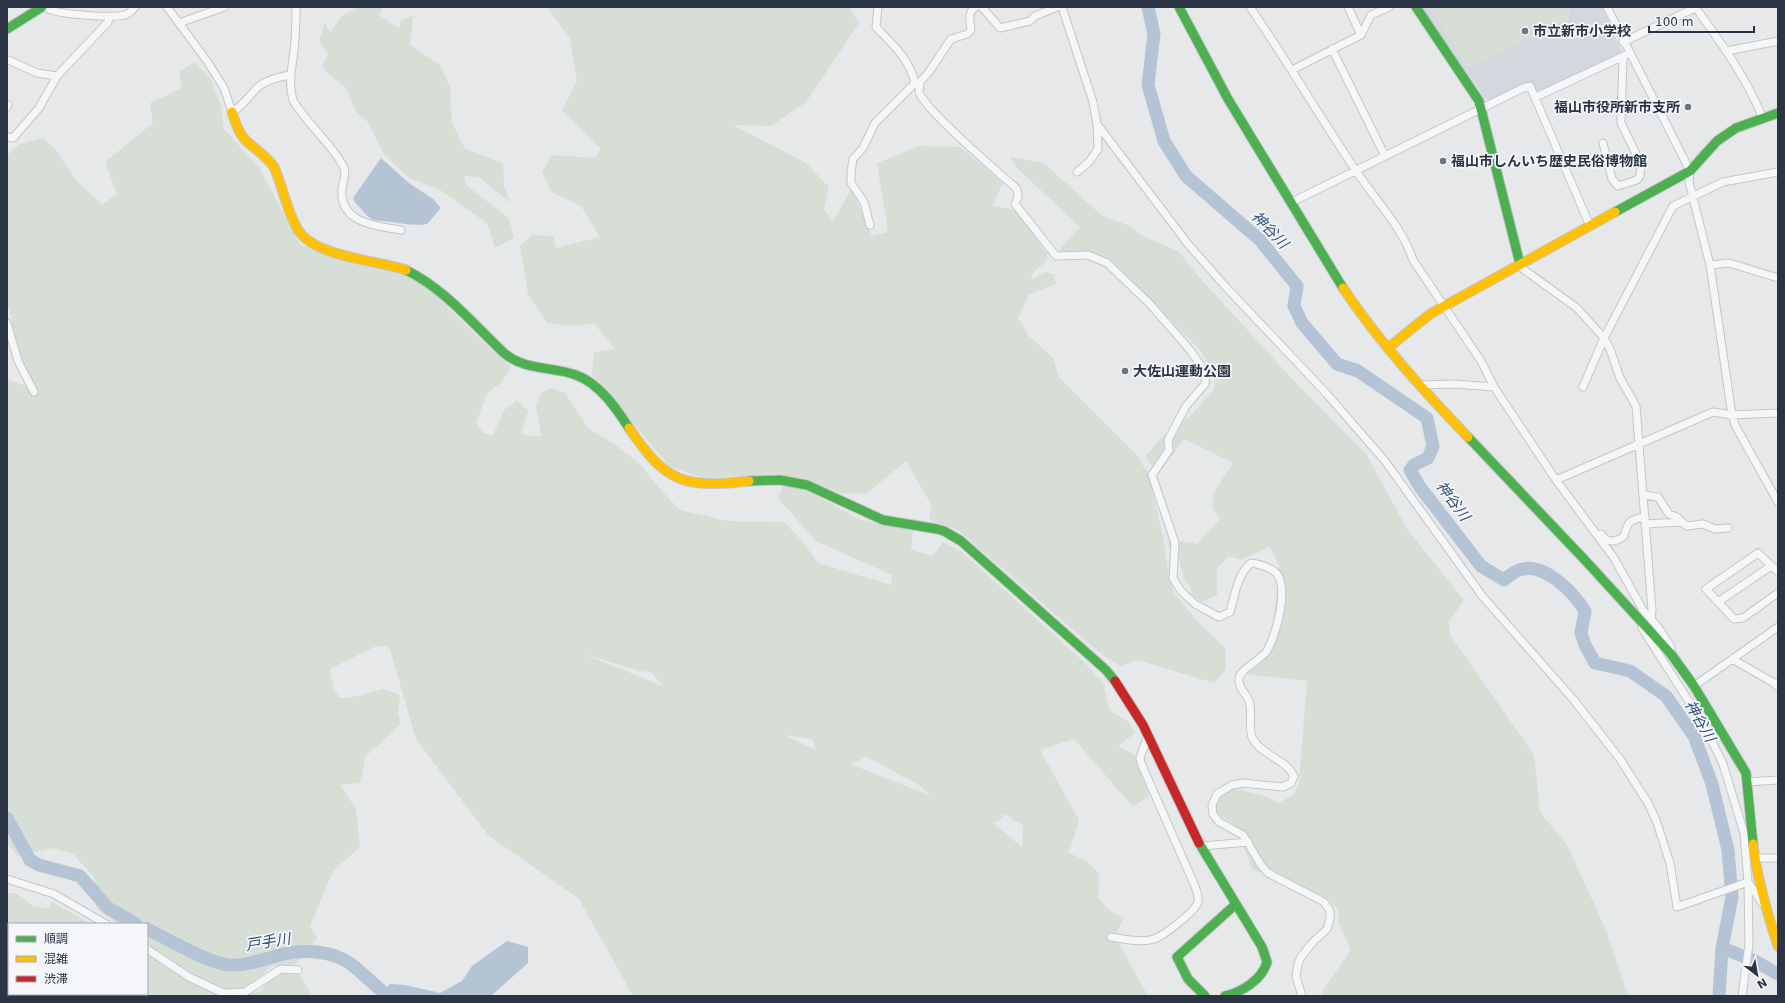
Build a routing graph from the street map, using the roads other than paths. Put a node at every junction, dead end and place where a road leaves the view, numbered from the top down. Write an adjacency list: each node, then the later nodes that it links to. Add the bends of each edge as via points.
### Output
1 (42, 7): 21 (street)
2 (46, 7): 19 (street, via 58,12)
3 (134, 7): 19 (street, via 130,13)
4 (168, 7): 20 (street)
5 (224, 7): 20 (street)
6 (296, 7): 30 (street)
7 (878, 7): 32 (street, via 876,27 905,58)
8 (982, 7): 9 (street, via 1000,28 1030,21 1035,16)
9 (1057, 7)
10 (1062, 7): 38 (street, via 1093,102)
11 (1179, 7): 47 (street, via 1228,99)
12 (1250, 7): 29 (street)
13 (1348, 7): 22 (street)
14 (1389, 7): 22 (street, via 1371,15)
15 (1416, 7): 34 (street)
16 (1607, 7): 24 (street)
17 (1697, 7): 24 (street); 26 (street)
18 (971, 9): 32 (street, via 971,30 967,34 951,39 929,72)
19 (109, 17): 31 (street, via 108,22)
20 (179, 23): 35 (street, via 224,88)
21 (7, 30)
22 (1361, 35): 25 (street)
23 (1778, 41): 26 (street)
24 (1623, 42): 27 (street)
25 (1332, 49): 29 (street); 41 (street)
26 (1727, 51): 37 (street)
27 (1626, 55): 33 (street); 40 (street, via 1620,122 1641,164 1637,180 1618,186 1612,179); 43 (street)
28 (8, 60): 31 (street, via 37,73)
29 (1292, 70): 42 (street)
30 (290, 75): 35 (street, via 278,77 258,87 240,108); 50 (street, via 294,101 344,169 342,205 368,225)
31 (57, 76): 39 (street, via 39,108 13,138)
32 (918, 83): 48 (street, via 875,123 863,148 853,159 851,182 864,202); 84 (street, via 919,91 926,103 1017,188 1018,197 1015,204 1056,256 1088,255 1107,263 1150,304 1190,350 1206,373 1205,384 1186,406 1168,440 1168,450 1152,475 1175,543 1173,578 1181,591 1195,604 1219,618 1230,612 1239,578 1251,563 1274,571 1280,579 1282,592 1272,641 1266,652 1238,677 1241,689 1249,701 1252,736 1261,748 1288,766 1294,776 1291,783 1283,787 1243,783 1232,785 1216,794 1212,805 1219,822 1238,831)
33 (1536, 97): 34 (street, via 1530,86); 49 (street)
34 (1482, 108): 41 (street); 51 (street)
35 (232, 112): 81 (street, via 237,127 246,141 273,165 296,224 302,236 310,243 416,274 436,289 512,359 521,364 574,374 589,381 606,396 650,457 664,470 681,479 698,483 780,480 805,484 884,521 945,532 961,541 1106,670 1121,687)
36 (1778, 113): 37 (street)
37 (1763, 119): 43 (street, via 1736,128 1717,142)
38 (1097, 124): 44 (street, via 1098,149 1089,162); 89 (street, via 1188,244 1326,393 1385,461 1483,597 1573,699 1620,759 1656,820 1670,863 1677,907)
39 (7, 138)
40 (1603, 143)
41 (1385, 156): 42 (street)
42 (1356, 170): 47 (street); 54 (street, via 1395,227)
43 (1690, 171): 46 (street, via 1689,182); 49 (street)
44 (1076, 172)
45 (1778, 172): 46 (street, via 1723,182)
46 (1693, 196): 52 (street); 56 (street, via 1673,206)
47 (1290, 203): 57 (street, via 1364,319)
48 (870, 224)
49 (1590, 226): 51 (street)
50 (401, 230)
51 (1520, 264): 54 (street); 56 (street, via 1523,269 1577,308)
52 (1710, 264): 53 (street, via 1729,263); 63 (street)
53 (1778, 278)
54 (1444, 307): 57 (street, via 1430,314); 59 (street, via 1481,361)
55 (7, 323): 61 (street, via 18,361)
56 (1604, 338): 60 (street); 64 (street, via 1620,378 1636,406)
57 (1388, 348): 58 (street)
58 (1420, 385): 59 (street); 76 (street)
59 (1494, 387): 65 (street)
60 (1583, 388)
61 (34, 392)
62 (1778, 413): 63 (street)
63 (1732, 415): 64 (street, via 1713,412); 67 (street)
64 (1638, 444): 65 (street); 66 (street)
65 (1556, 480): 71 (street)
66 (1644, 495): 68 (street); 69 (street, via 1658,497 1669,514 1678,517)
67 (1778, 502)
68 (1645, 521): 69 (street); 71 (street, via 1631,520 1627,524 1624,536 1611,542 1604,539 1598,530); 76 (street, via 1652,610)
69 (1682, 522): 70 (street, via 1687,526 1703,524 1715,529)
70 (1728, 528)
71 (1594, 532): 76 (street, via 1614,558)
72 (1771, 566): 73 (street); 75 (street); 75 (street, via 1758,553 1706,589)
73 (1778, 572)
74 (1778, 593): 75 (street, via 1743,618 1734,619)
75 (1718, 602)
76 (1647, 621): 79 (street); 89 (street, via 1642,627 1704,725 1722,764 1744,833)
77 (1778, 627): 78 (street)
78 (1732, 659): 79 (street); 80 (street, via 1774,682)
79 (1694, 686): 83 (street, via 1741,763)
80 (1778, 687)
81 (1148, 735): 85 (street); 93 (street, via 1140,758 1141,763 1194,884 1198,902 1178,923 1153,939)
82 (1778, 780): 83 (street)
83 (1748, 782): 86 (street)
84 (1248, 842): 85 (street); 99 (street, via 1268,873 1324,902 1330,911 1327,929 1313,942 1298,964 1296,976)
85 (1202, 846): 90 (street)
86 (1755, 858): 87 (street); 91 (street)
87 (1778, 858)
88 (7, 879): 92 (street, via 54,894)
89 (1748, 882): 91 (street); 100 (street, via 1748,944)
90 (1236, 904): 97 (street, via 1177,957 1180,968 1189,981); 98 (street, via 1263,948 1267,960 1259,977 1232,995)
91 (1766, 908): 94 (street)
92 (104, 923)
93 (1111, 937)
94 (1778, 946)
95 (148, 950): 96 (street, via 189,977 223,993 245,992 281,969)
96 (298, 970)
97 (1205, 996)
98 (1225, 996)
99 (1302, 996)
100 (1742, 996)

